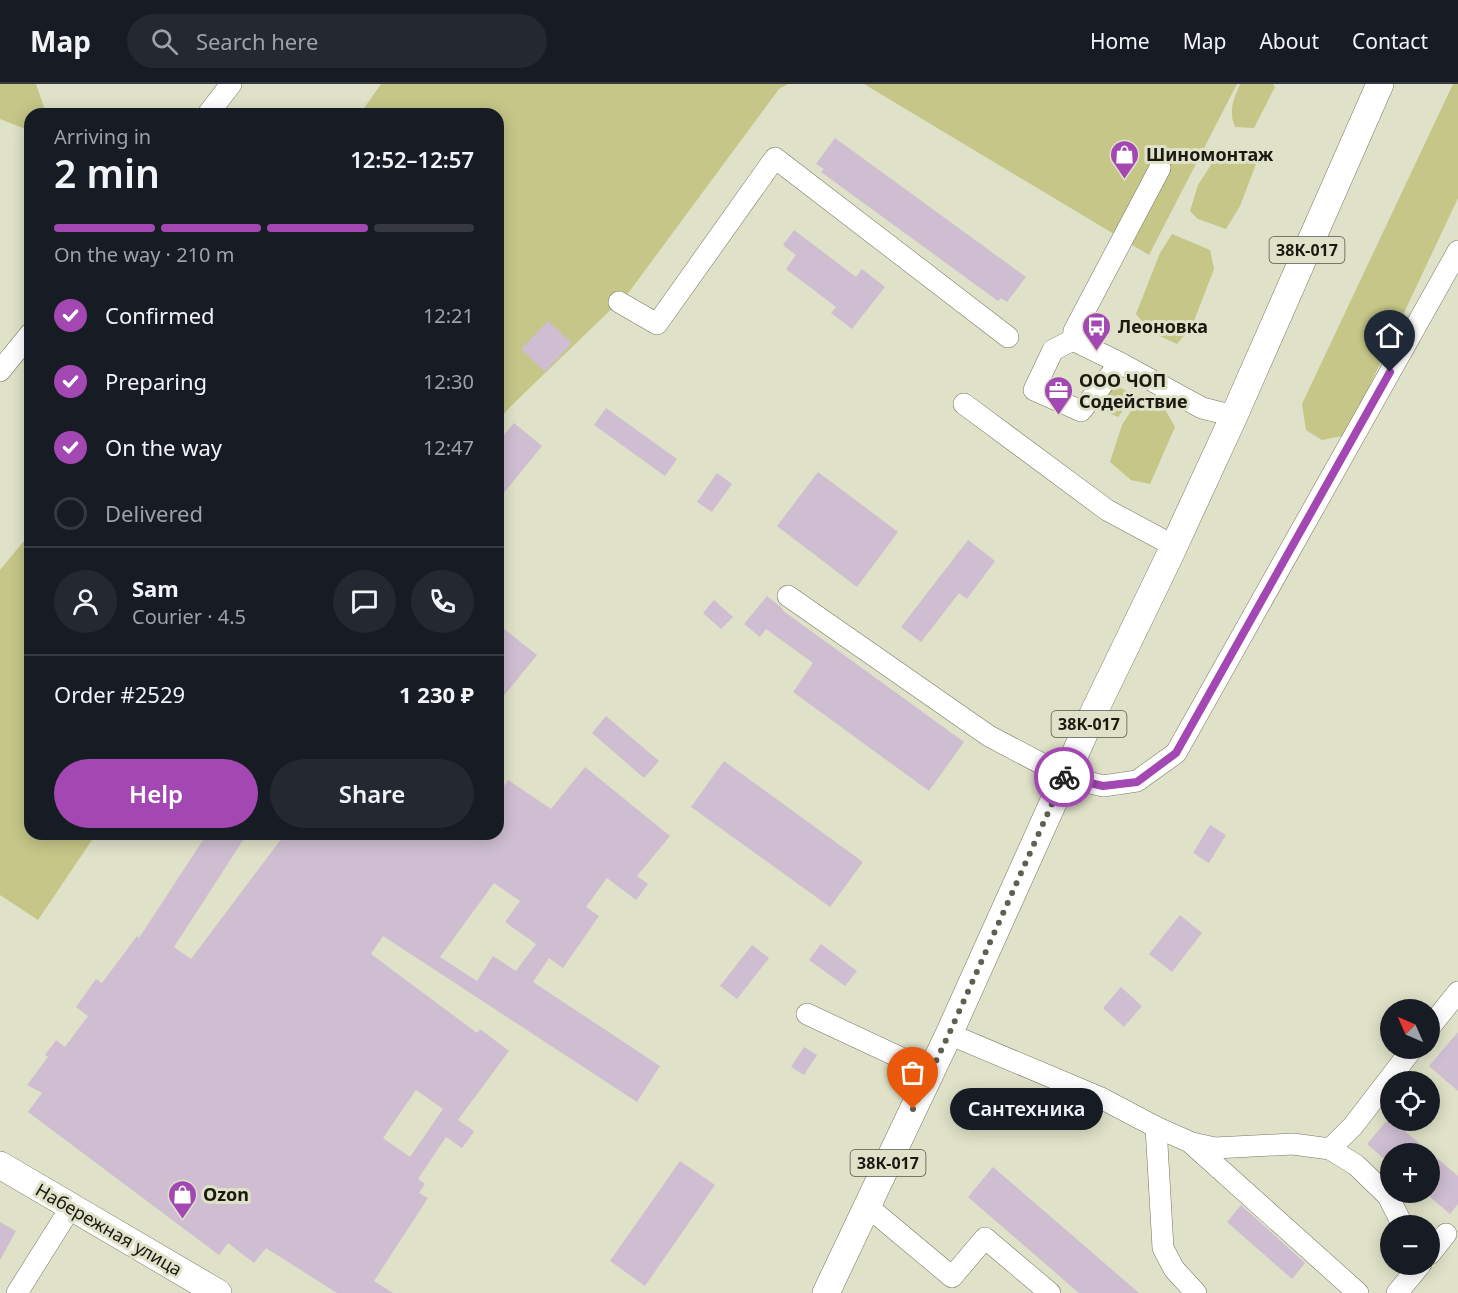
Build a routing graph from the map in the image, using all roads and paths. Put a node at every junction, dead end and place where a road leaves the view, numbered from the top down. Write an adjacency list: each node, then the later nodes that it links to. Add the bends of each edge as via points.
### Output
1 (231, 84): 3 (street)
2 (1380, 84): 13 (main road, 38К-017)
3 (213, 108)
4 (1160, 168): 8 (street, via 1074,331)
5 (1458, 251): 16 (street, via 1176,753 1137,782 1103,786)
6 (619, 302): 7 (street, via 657,324 775,158)
7 (1008, 337)
8 (1073, 340): 10 (street); 10 (street, via 1053,350 1034,390 1081,411)
9 (24, 341): 11 (street)
10 (1120, 363): 13 (street, via 1202,408)
11 (0, 371)
12 (964, 404): 14 (street, via 1107,510)
13 (1234, 416): 14 (main road, 38К-017)
14 (1174, 546): 16 (main road, 38К-017)
15 (788, 596): 16 (street, via 989,736)
16 (1065, 776): 20 (main road, 38К-017)
17 (1458, 992): 19 (street)
18 (807, 1014): 22 (street)
19 (1440, 1014)
20 (949, 1034): 22 (main road, 38К-017); 23 (street, via 1101,1098)
21 (1405, 1059): 25 (street, via 1353,1126)
22 (931, 1072): 27 (main road, 38К-017)
23 (1156, 1127): 24 (street); 37 (street, via 1163,1248 1174,1269)
24 (1192, 1143): 25 (street, via 1215,1149 1293,1144); 38 (street)
25 (1330, 1149): 29 (street, via 1356,1165 1388,1196)
26 (0, 1165): 28 (main road, Набережная улица)
27 (867, 1206): 35 (main road, 38К-017); 36 (street, via 952,1277 985,1238)
28 (71, 1207): 33 (street); 34 (main road, Набережная улица)
29 (1398, 1215)
30 (1446, 1234): 31 (street)
31 (1440, 1242)
32 (1412, 1275): 39 (street)
33 (17, 1293)
34 (218, 1293)
35 (826, 1293)
36 (1050, 1293)
37 (1196, 1293)
38 (1358, 1293)
39 (1398, 1293)

